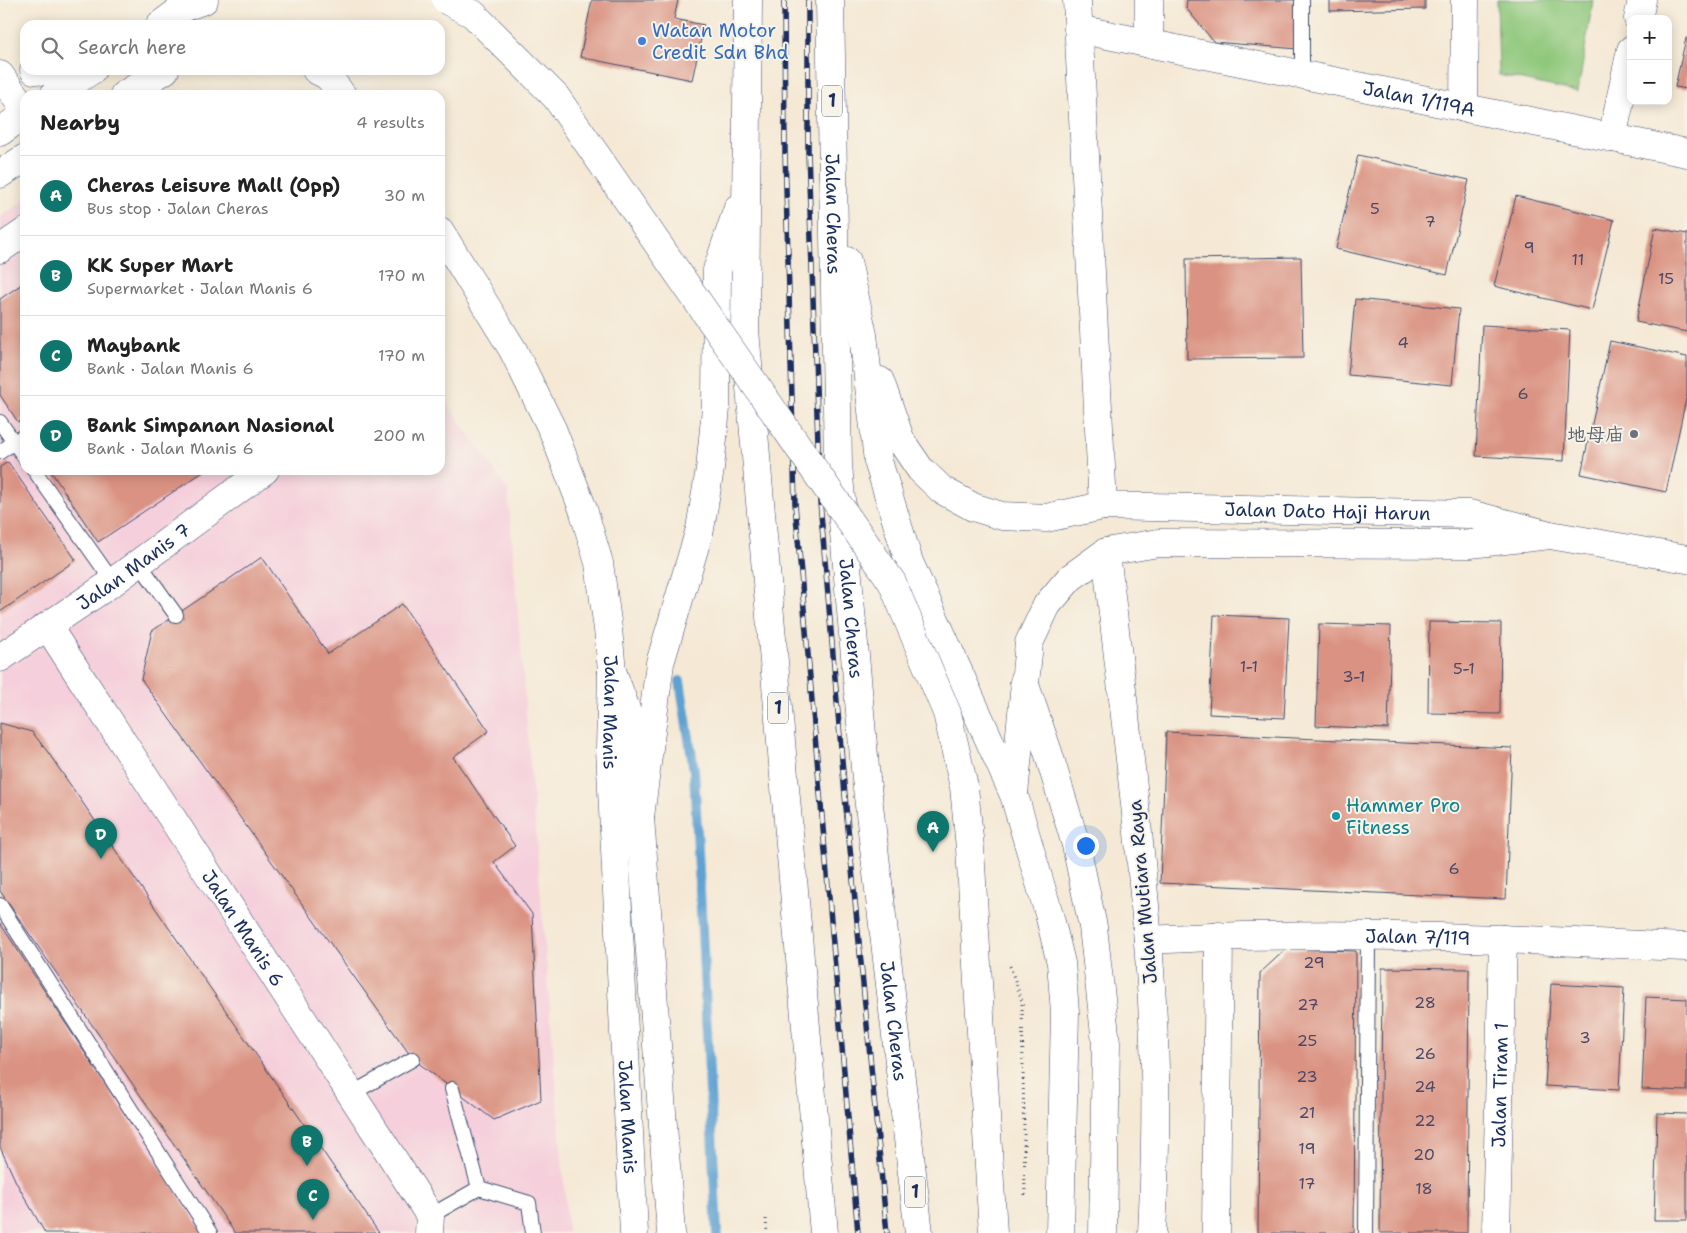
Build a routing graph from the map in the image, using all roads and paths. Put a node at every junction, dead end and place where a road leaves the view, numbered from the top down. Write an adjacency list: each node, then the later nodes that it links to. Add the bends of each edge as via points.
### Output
1 (446, 0): 77 (main road, bridge, via 473,14 556,96 892,582 947,713 964,787)
2 (748, 0): 34 (main road, 1)
3 (830, 0): 35 (main road, Jalan Cheras / 1)
4 (1077, 0): 12 (main road)
5 (1149, 0): 13 (main road)
6 (1302, 0): 17 (lane)
7 (1465, 0): 27 (main road)
8 (1642, 0): 10 (main road)
9 (196, 2): 11 (main road)
10 (1639, 15)
11 (168, 20)
12 (1078, 29): 13 (main road, Jalan 1/119A); 45 (main road)
13 (1149, 44): 17 (main road, Jalan 1/119A)
14 (0, 57): 16 (main road)
15 (1629, 60): 30 (main road)
16 (20, 65)
17 (1302, 74): 27 (main road, Jalan 1/119A)
18 (84, 75): 22 (main road)
19 (326, 75): 25 (main road)
20 (0, 76): 26 (main road)
21 (153, 79): 23 (main road); 24 (main road)
22 (62, 90)
23 (118, 90)
24 (133, 90)
25 (338, 90)
26 (20, 103)
27 (1464, 108): 30 (main road, Jalan 1/119A)
28 (20, 118): 29 (main road)
29 (0, 132)
30 (1612, 138): 31 (main road, Jalan 1/119A)
31 (1687, 154)
32 (20, 161): 33 (main road)
33 (0, 174)
34 (746, 183): 57 (main road, via 717,270 716,408 710,469 700,529 660,663); 75 (main road, 1, via 745,330)
35 (835, 203): 39 (main road); 76 (main road, Jalan Cheras / 1, via 838,465 866,780)
36 (20, 235): 38 (main road)
37 (445, 239): 54 (main road, Jalan Manis, via 513,350 557,440 599,563)
38 (0, 249)
39 (863, 335): 45 (main road, Jalan Dato Haji Harun, via 901,441 920,469 942,490 973,507 1002,516 1046,518); 56 (main road, via 878,460 909,562)
40 (0, 422): 41 (lane)
41 (20, 438): 42 (lane)
42 (0, 452)
43 (38, 475): 50 (lane)
44 (258, 475): 49 (main road, Jalan Manis 7)
45 (1104, 506): 46 (main road, Jalan Dato Haji Harun, via 1470,514)
46 (1550, 535): 47 (main road, Jalan Dato Haji Harun, via 1470,544 1158,543); 48 (main road, Jalan Dato Haji Harun)
47 (1106, 552): 55 (main road, via 1070,578 1048,605 1029,643); 62 (main road, Jalan Mutiara Raya)
48 (1687, 559)
49 (139, 562): 50 (main road, Jalan Manis 7); 51 (lane)
50 (113, 582): 52 (main road, Jalan Manis 7)
51 (176, 615)
52 (48, 627): 53 (main road, Jalan Manis 7); 66 (main road, Jalan Manis 6)
53 (0, 658)
54 (612, 672): 57 (main road, via 626,708); 72 (main road, Jalan Manis, via 610,749)
55 (1024, 682): 56 (main road); 79 (main road, via 1076,845 1093,926 1106,1043)
56 (1014, 795): 78 (main road, via 1060,963 1065,1012)
57 (640, 817): 73 (main road)
58 (0, 905): 70 (lane)
59 (1219, 936): 60 (main road, Jalan 7/119); 62 (main road, Jalan 7/119); 81 (main road)
60 (1368, 936): 61 (main road, Jalan 7/119); 82 (lane)
61 (1503, 939): 63 (main road, Jalan 7/119); 83 (main road, Jalan Tiram 1)
62 (1148, 940): 80 (main road, Jalan Mutiara Raya, via 1156,1142)
63 (1687, 947)
64 (414, 1059): 66 (lane)
65 (452, 1089): 67 (lane)
66 (351, 1094): 69 (main road, Jalan Manis 6)
67 (479, 1188): 69 (lane); 71 (lane, via 529,1203)
68 (766, 1219): 74 (path)
69 (430, 1224)
70 (210, 1233)
71 (533, 1233)
72 (634, 1233)
73 (671, 1233)
74 (768, 1233)
75 (824, 1233)
76 (919, 1233)
77 (993, 1233)
78 (1060, 1233)
79 (1103, 1233)
80 (1152, 1233)
81 (1216, 1233)
82 (1366, 1233)
83 (1496, 1233)

